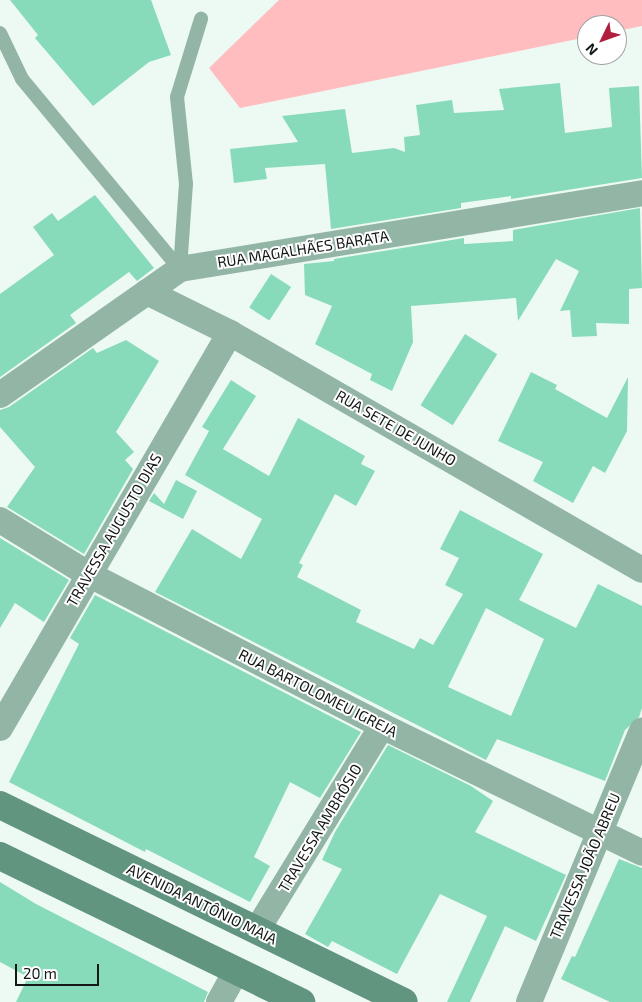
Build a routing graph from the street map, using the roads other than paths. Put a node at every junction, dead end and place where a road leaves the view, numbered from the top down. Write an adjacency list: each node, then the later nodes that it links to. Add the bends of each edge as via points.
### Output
1 (201, 19): 4 (lane, via 177,97 186,184)
2 (0, 33): 4 (lane, via 22,79)
3 (642, 193): 4 (street, RUA MAGALHÃES BARATA)
4 (180, 270): 5 (street, RUA MAGALHÃES BARATA)
5 (147, 292): 6 (street, RUA SETE DE JUNHO); 7 (street, RUA MAGALHÃES BARATA)
6 (230, 333): 9 (street, RUA SETE DE JUNHO); 10 (street, TRAVESSA AUGUSTO DIAS)
7 (0, 395)
8 (0, 520): 10 (street, RUA BARTOLOMEU IGREJA)
9 (642, 570)
10 (88, 574): 11 (street, RUA BARTOLOMEU IGREJA); 12 (street, TRAVESSA AUGUSTO DIAS)
11 (382, 726): 15 (street, RUA BARTOLOMEU IGREJA); 18 (street, TRAVESSA AMBRÓSIO)
12 (0, 728)
13 (642, 731): 15 (street, TRAVESSA JOÃO ABREU)
14 (0, 806): 18 (main road, AVENIDA ANTÔNIO MAIA)
15 (600, 831): 16 (street, RUA BARTOLOMEU IGREJA); 23 (street, TRAVESSA JOÃO ABREU)
16 (642, 853)
17 (0, 856): 19 (main road)
18 (258, 930): 22 (main road, AVENIDA ANTÔNIO MAIA)
19 (236, 970): 20 (street); 21 (main road)
20 (219, 1002)
21 (301, 1002)
22 (404, 1002)
23 (529, 1002)

